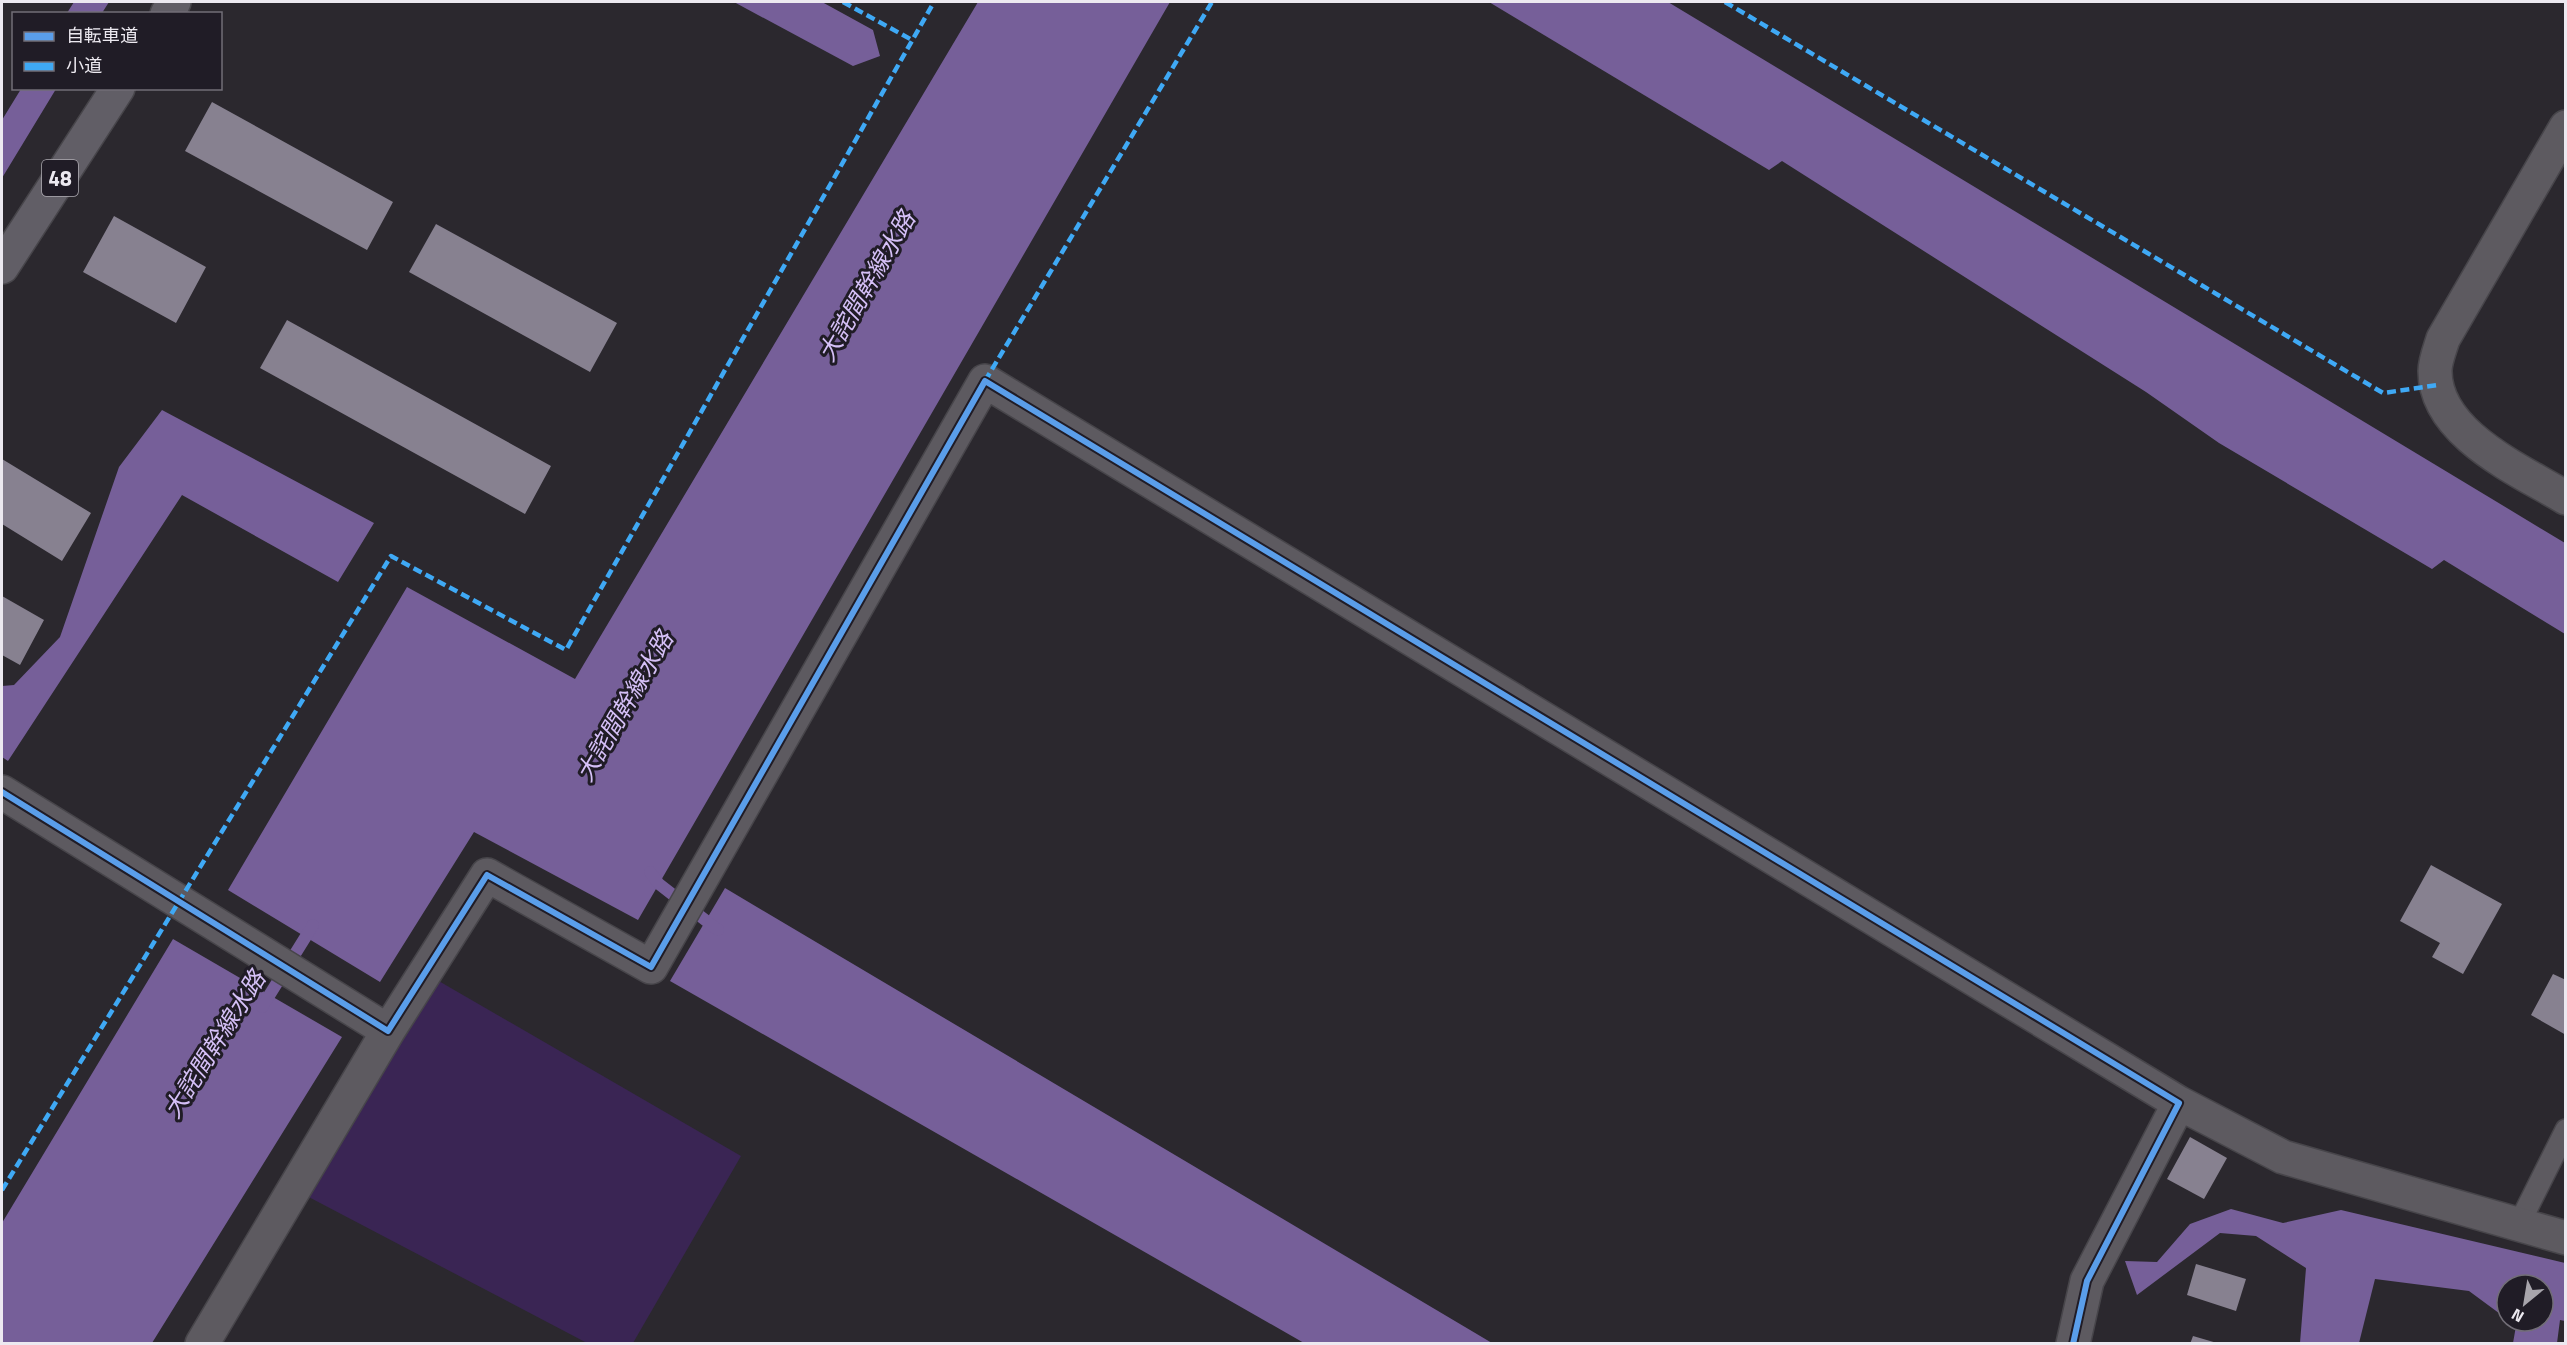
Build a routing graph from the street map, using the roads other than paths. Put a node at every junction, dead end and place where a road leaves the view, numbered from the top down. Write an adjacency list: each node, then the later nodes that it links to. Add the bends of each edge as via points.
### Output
1 (117, 90): 3 (main road, 48)
2 (2565, 127): 4 (street, via 2443,339 2435,370 2441,398 2452,420 2465,433 2487,451)
3 (2, 267)
4 (2565, 498)
5 (2, 792): 6 (street)
6 (388, 1031): 7 (street, via 487,875 651,967 985,381); 11 (street)
7 (2179, 1103): 9 (street, via 2283,1157); 12 (street, via 2087,1281)
8 (2565, 1130): 9 (lane)
9 (2519, 1224): 10 (street)
10 (2565, 1238)
11 (202, 1344)
12 (2073, 1344)

